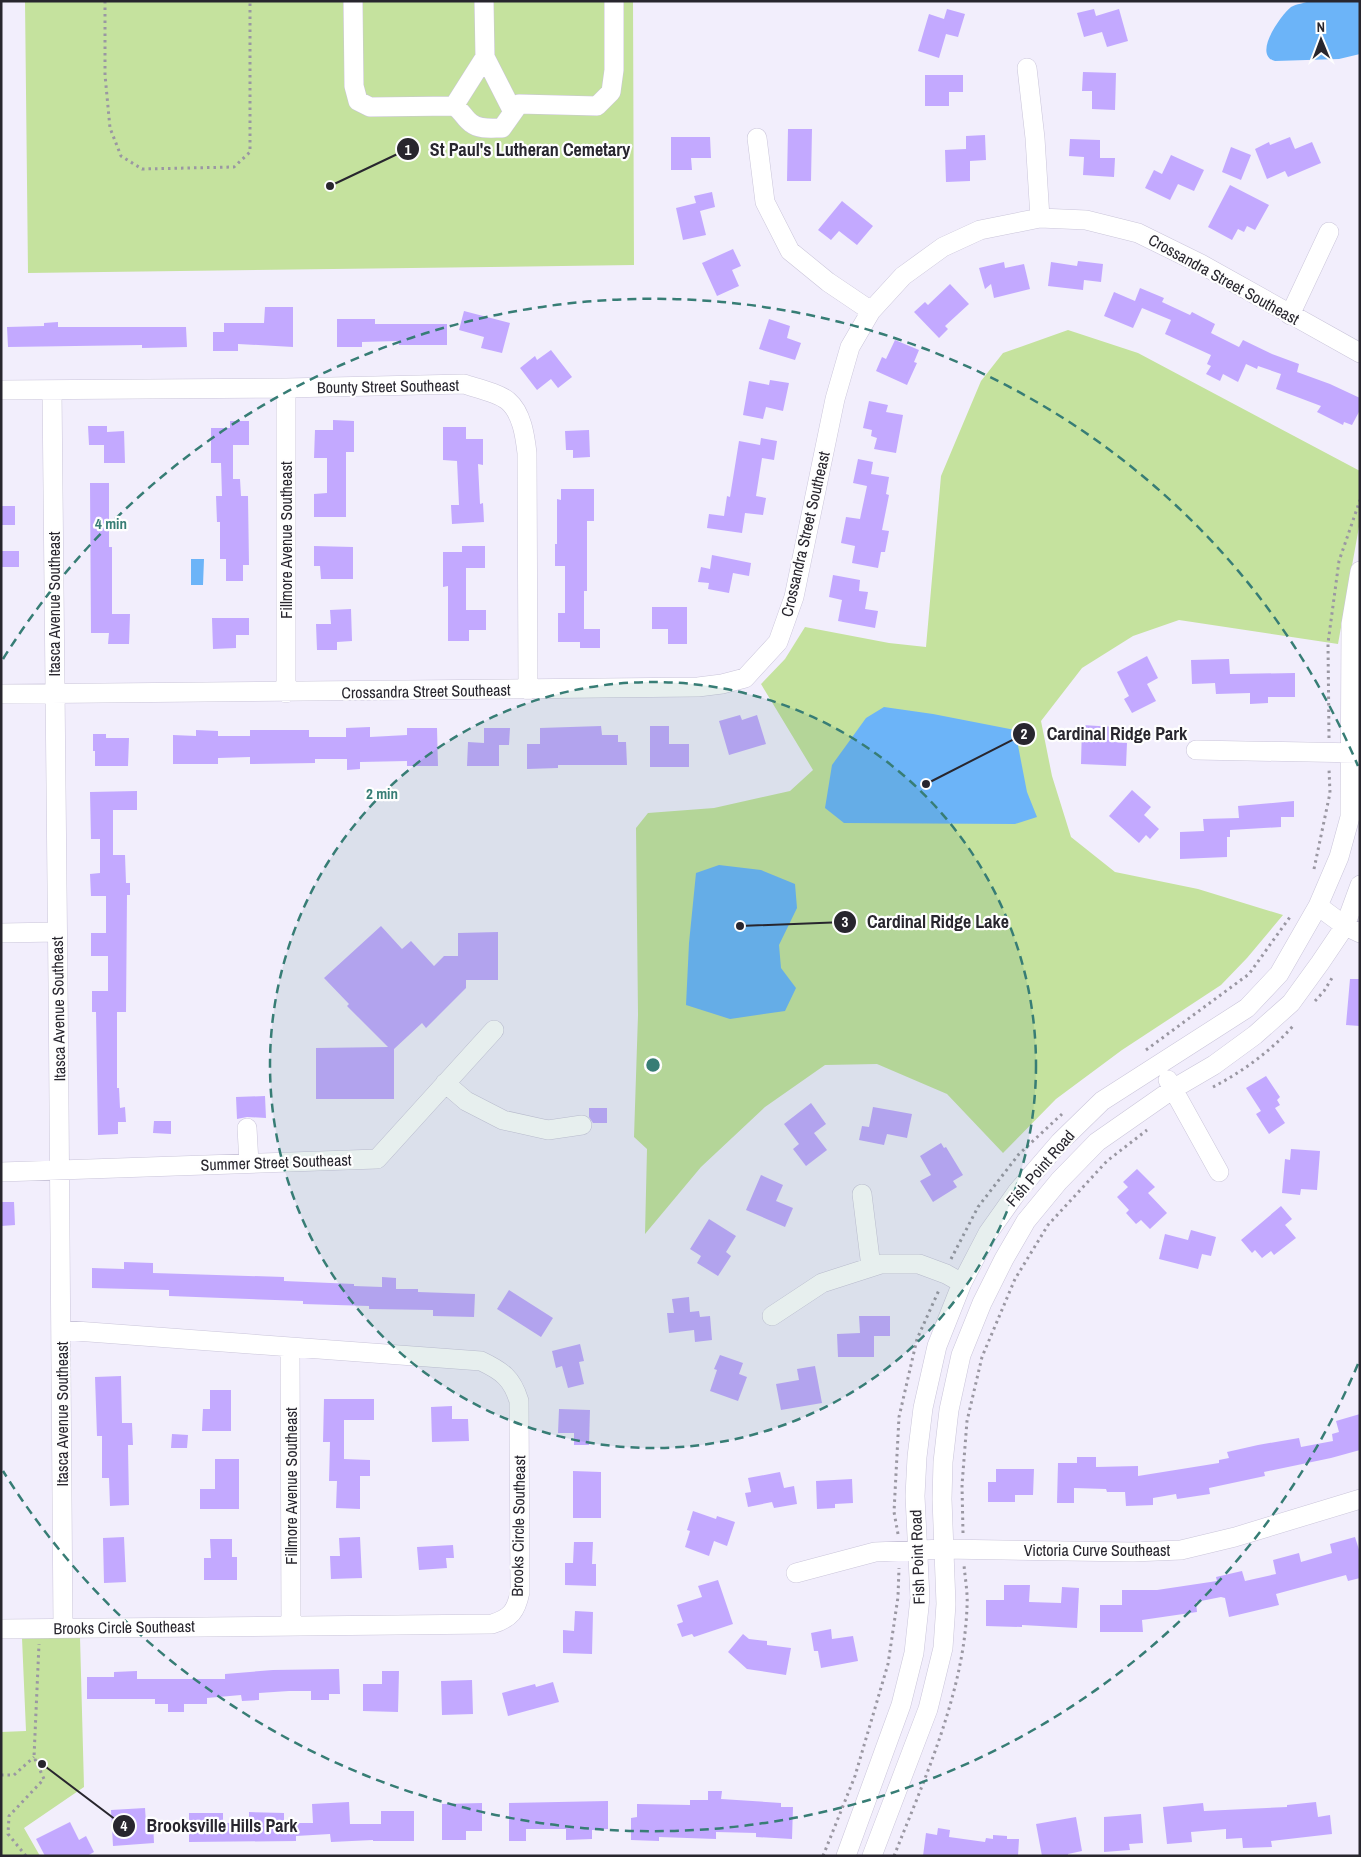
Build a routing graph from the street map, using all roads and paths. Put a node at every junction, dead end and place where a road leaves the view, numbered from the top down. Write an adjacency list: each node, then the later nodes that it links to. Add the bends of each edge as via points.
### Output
1 (105, 1): 2 (path, via 105,75 110,128 121,156 142,170 234,167 250,152)
2 (250, 1)
3 (353, 1): 8 (street, via 354,86 358,100 370,107)
4 (484, 1): 6 (street)
5 (614, 1): 9 (street, via 611,92 597,106 518,104)
6 (485, 57): 8 (street); 9 (street)
7 (1028, 68): 11 (street)
8 (454, 106): 9 (street, via 470,123 485,129 502,128)
9 (513, 112)
10 (757, 138): 13 (street, via 765,202 790,251)
11 (1040, 218): 13 (street, Crossandra Street Southeast, via 980,230 943,248 903,276); 14 (street, Crossandra Street Southeast, via 1086,220 1138,233 1201,264)
12 (1329, 232): 14 (street)
13 (871, 311): 20 (street, Crossandra Street Southeast, via 850,348 835,399 794,597 778,642 760,663 745,678 698,687)
14 (1290, 315): 15 (street, Crossandra Street Southeast)
15 (1360, 353)
16 (286, 388): 18 (street, Bounty Street Southeast); 20 (street, Bounty Street Southeast, via 464,384 508,401 523,424 528,453); 21 (street, Fillmore Avenue Southeast)
17 (1, 390): 18 (street, Bounty Street Southeast)
18 (52, 390): 23 (street, Itasca Avenue Southeast)
19 (1360, 571): 25 (street, Fish Point Road, via 1351,624)
20 (528, 690): 21 (street, Crossandra Street Southeast)
21 (286, 693): 23 (street, Crossandra Street Southeast)
22 (1, 694): 23 (street, Crossandra Street Southeast)
23 (54, 694): 29 (street, Itasca Avenue Southeast)
24 (1196, 750): 25 (street)
25 (1355, 752): 27 (street, Fish Point Road, via 1350,817 1339,857)
26 (1360, 885): 28 (street, Fish Point Road)
27 (1318, 906): 28 (street); 35 (street, Fish Point Road, via 1279,974 1247,1008)
28 (1352, 929): 37 (street, Fish Point Road, via 1291,1003 1255,1035)
29 (57, 932): 30 (street); 43 (street, Itasca Avenue Southeast)
30 (1, 933)
31 (1334, 974): 32 (path)
32 (1311, 1006)
33 (1298, 1020): 38 (path, via 1278,1042 1229,1079)
34 (494, 1030): 36 (street, Summer Street Southeast)
35 (1160, 1066): 37 (street); 48 (street, Fish Point Road, via 1102,1101 1060,1142 1017,1192 988,1233)
36 (445, 1083): 39 (street, via 466,1101 504,1120 548,1130); 42 (street, Summer Street Southeast, via 377,1159)
37 (1173, 1089): 45 (street); 53 (street, Fish Point Road, via 1097,1142 1059,1181 1026,1221 982,1303 961,1355 949,1410 943,1462)
38 (1205, 1091)
39 (582, 1125)
40 (1152, 1127): 54 (path, via 1107,1160 1048,1225 1015,1279 982,1357 968,1422 962,1485)
41 (247, 1128): 42 (street)
42 (249, 1163): 43 (street, Summer Street Southeast)
43 (60, 1171): 44 (street, Summer Street Southeast); 50 (street, Itasca Avenue Southeast)
44 (1, 1172)
45 (1219, 1172)
46 (862, 1194): 47 (street)
47 (871, 1267): 48 (street, via 919,1264); 49 (street, via 822,1283)
48 (962, 1282): 55 (street, Fish Point Road, via 937,1346 923,1408 917,1458)
49 (772, 1316)
50 (62, 1330): 51 (street, Brooks Circle Southeast); 59 (street, Itasca Avenue Southeast)
51 (290, 1347): 57 (street, Fillmore Avenue Southeast); 57 (street, Brooks Circle Southeast, via 481,1361 501,1371 515,1387 519,1401 520,1592 513,1613 492,1624)
52 (1360, 1499): 54 (street, Victoria Curve Southeast, via 1181,1550)
53 (944, 1549): 54 (street, Victoria Curve Southeast); 55 (street, Victoria Curve Southeast); 65 (street, Fish Point Road, via 946,1604 943,1648 928,1709)
54 (963, 1549): 66 (path, via 967,1606 960,1663 943,1726)
55 (917, 1550): 56 (street, Victoria Curve Southeast, via 875,1552); 64 (street, Fish Point Road, via 920,1598 914,1653 901,1705)
56 (796, 1573)
57 (291, 1625): 59 (street, Brooks Circle Southeast)
58 (39, 1628): 59 (street, Brooks Circle Southeast); 60 (street, Brooks Circle Southeast); 61 (path)
59 (62, 1628)
60 (1, 1629)
61 (34, 1758): 62 (path, via 14,1774); 63 (path, via 44,1779 9,1816 8,1834)
62 (1, 1775)
63 (26, 1856)
64 (846, 1856)
65 (872, 1856)
66 (894, 1856)

